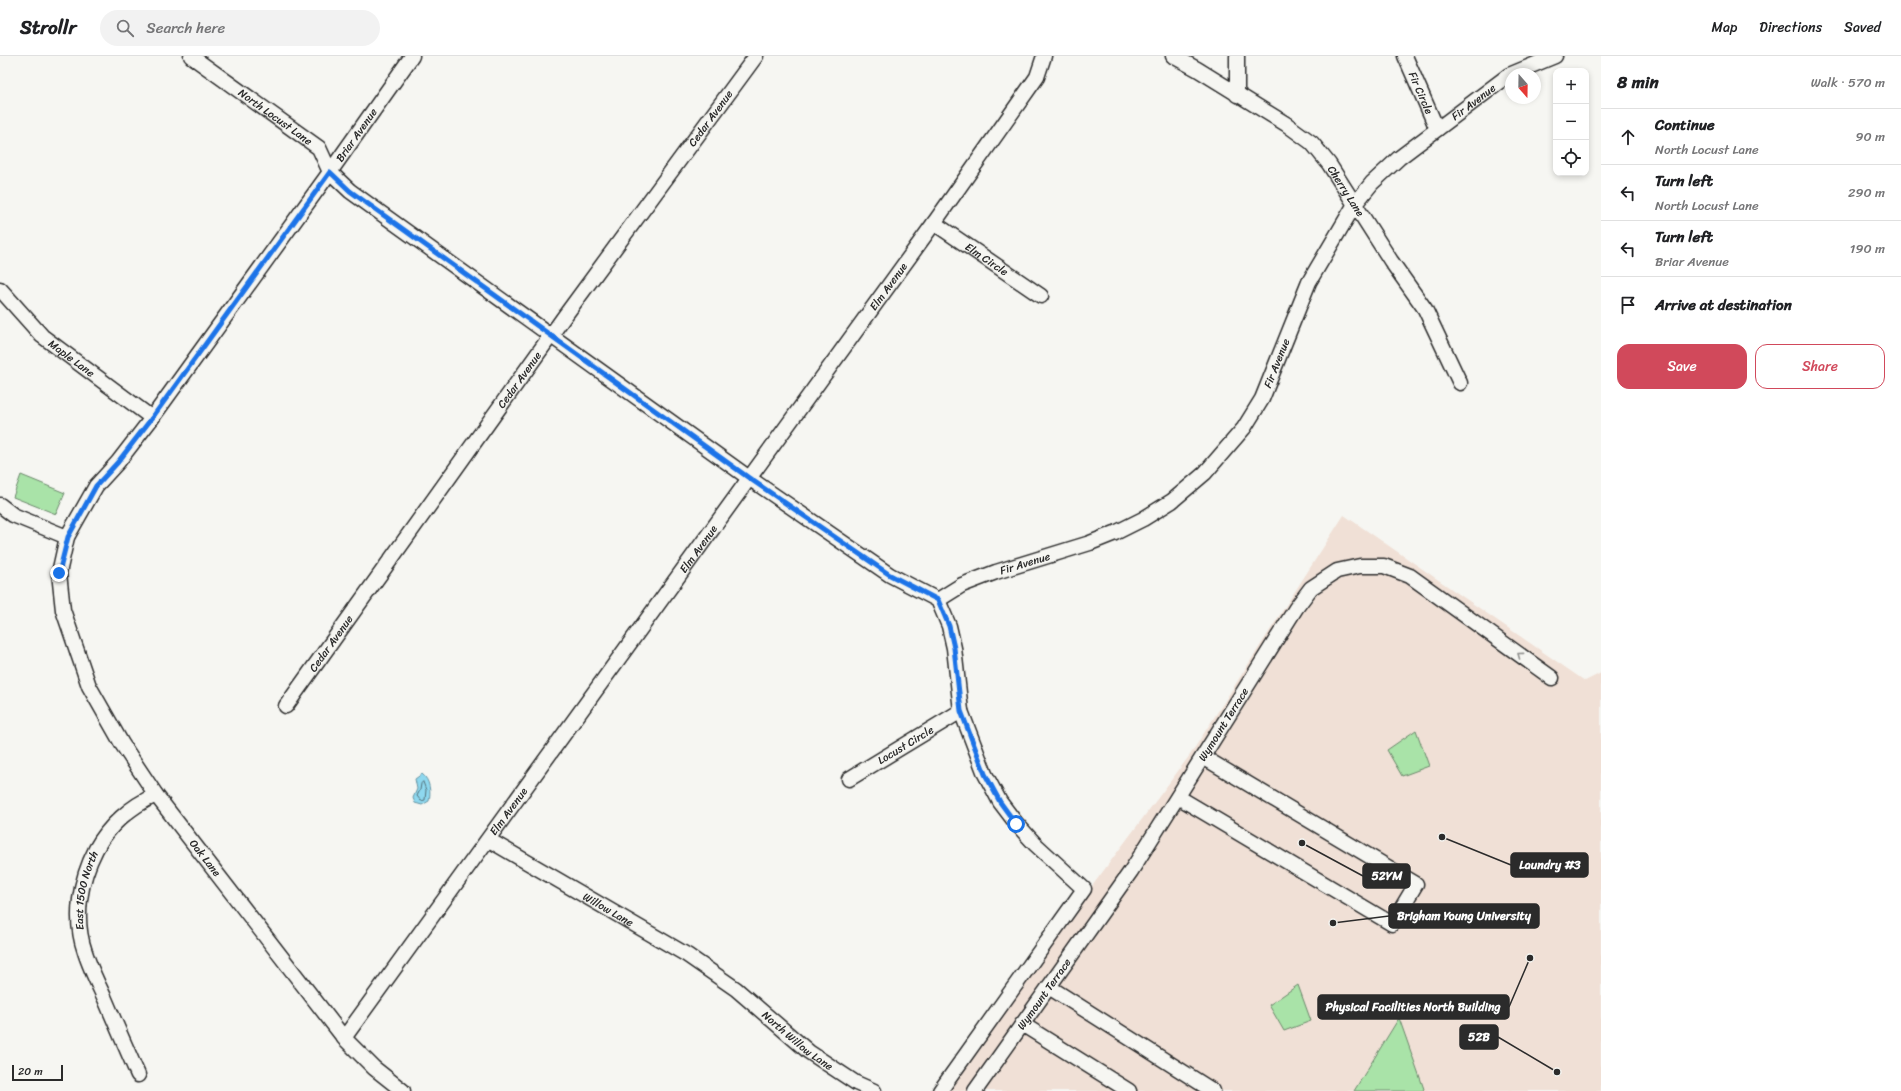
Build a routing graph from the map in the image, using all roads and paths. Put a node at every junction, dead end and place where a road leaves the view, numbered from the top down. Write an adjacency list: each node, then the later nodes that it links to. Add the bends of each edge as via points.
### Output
1 (191, 56): 11 (street, North Locust Lane, via 319,148)
2 (412, 56): 11 (street, Briar Avenue)
3 (756, 56): 16 (street, Cedar Avenue)
4 (1044, 56): 13 (street, Elm Avenue, via 1037,77)
5 (1173, 56): 9 (street, Cherry Lane)
6 (1237, 56): 9 (street)
7 (1405, 56): 10 (street, Fir Circle)
8 (1555, 56): 10 (street, Fir Avenue, via 1509,75)
9 (1237, 95): 12 (street, Cherry Lane, via 1312,143)
10 (1437, 130): 12 (street, Fir Avenue, via 1399,158 1372,183)
11 (330, 172): 16 (street, North Locust Lane, via 350,191); 18 (street, Briar Avenue)
12 (1355, 204): 17 (street, Cherry Lane, via 1425,309); 23 (street, Fir Avenue, via 1309,282 1262,399 1244,428 1205,473 1172,501 1143,520 1090,543 989,575 962,586)
13 (934, 223): 15 (street, Elm Circle); 19 (street, Elm Avenue)
14 (0, 289): 18 (street, Maple Lane, via 42,336)
15 (1041, 296)
16 (551, 335): 19 (street, North Locust Lane); 25 (street, Cedar Avenue)
17 (1460, 383)
18 (152, 418): 21 (street, Briar Avenue, via 96,486)
19 (749, 478): 23 (street, North Locust Lane, via 890,575); 31 (street, Elm Avenue)
20 (0, 505): 21 (street, via 13,515)
21 (68, 537): 22 (street, Briar Avenue, via 59,573)
22 (61, 592): 29 (street, Oak Lane, via 63,610 89,686 122,744)
23 (938, 600): 26 (street, via 949,626 954,648)
24 (1552, 678): 27 (street, Wymount Terrace, one-way to 27, via 1410,576 1384,566 1360,566 1337,571 1310,588)
25 (286, 706)
26 (961, 711): 28 (street, Locust Circle); 39 (street, via 985,774 1000,802 1035,844 1084,889)
27 (1203, 757): 30 (street, Wymount Terrace); 30 (street, via 1416,884 1392,924)
28 (849, 779)
29 (156, 795): 35 (street, Oak Lane); 36 (street, East 1500 North, via 142,801 126,813 100,843 90,862 79,906 84,951)
30 (1178, 797): 33 (street, Wymount Terrace, via 1131,872)
31 (488, 840): 32 (street, Willow Lane, via 687,955); 35 (street, Elm Avenue)
32 (726, 982): 38 (street, North Willow Lane, via 809,1052 856,1083)
33 (1049, 987): 34 (street, Wymount Terrace); 42 (street)
34 (1022, 1024): 40 (street, Wymount Terrace); 41 (street)
35 (344, 1038): 37 (street, Oak Lane, via 374,1068)
36 (138, 1075)
37 (403, 1091)
38 (874, 1091)
39 (940, 1091)
40 (974, 1091)
41 (1129, 1091)
42 (1213, 1091)

